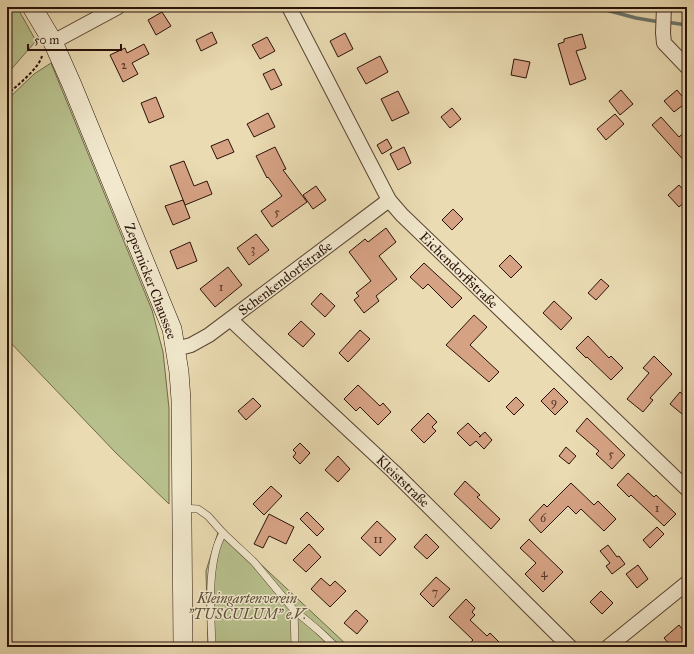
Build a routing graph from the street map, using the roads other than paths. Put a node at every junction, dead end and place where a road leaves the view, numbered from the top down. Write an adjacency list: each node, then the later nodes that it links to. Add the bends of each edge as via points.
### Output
1 (32, 7): 5 (main road, Zepernicker Chaussee)
2 (118, 7): 5 (street)
3 (289, 7): 7 (street, Eichendorffstraße)
4 (664, 8): 6 (street, via 663,38)
5 (48, 46): 9 (main road, Zepernicker Chaussee, via 72,85 172,329)
6 (687, 67)
7 (389, 200): 8 (street, Schenkendorfstraße); 10 (street, Eichendorffstraße)
8 (231, 320): 9 (street, Schenkendorfstraße, via 209,335); 19 (street, Kleiststraße, via 394,472)
9 (176, 349): 11 (main road, Zepernicker Chaussee, via 180,372)
10 (687, 489)
11 (182, 508): 12 (lane, via 198,509); 15 (main road, Zepernicker Chaussee)
12 (223, 533): 14 (lane, via 254,562); 16 (lane, via 218,541 212,571)
13 (687, 583): 20 (street)
14 (294, 610): 17 (lane); 18 (lane)
15 (183, 647)
16 (212, 647)
17 (295, 647)
18 (336, 647)
19 (570, 647)
20 (608, 647)

